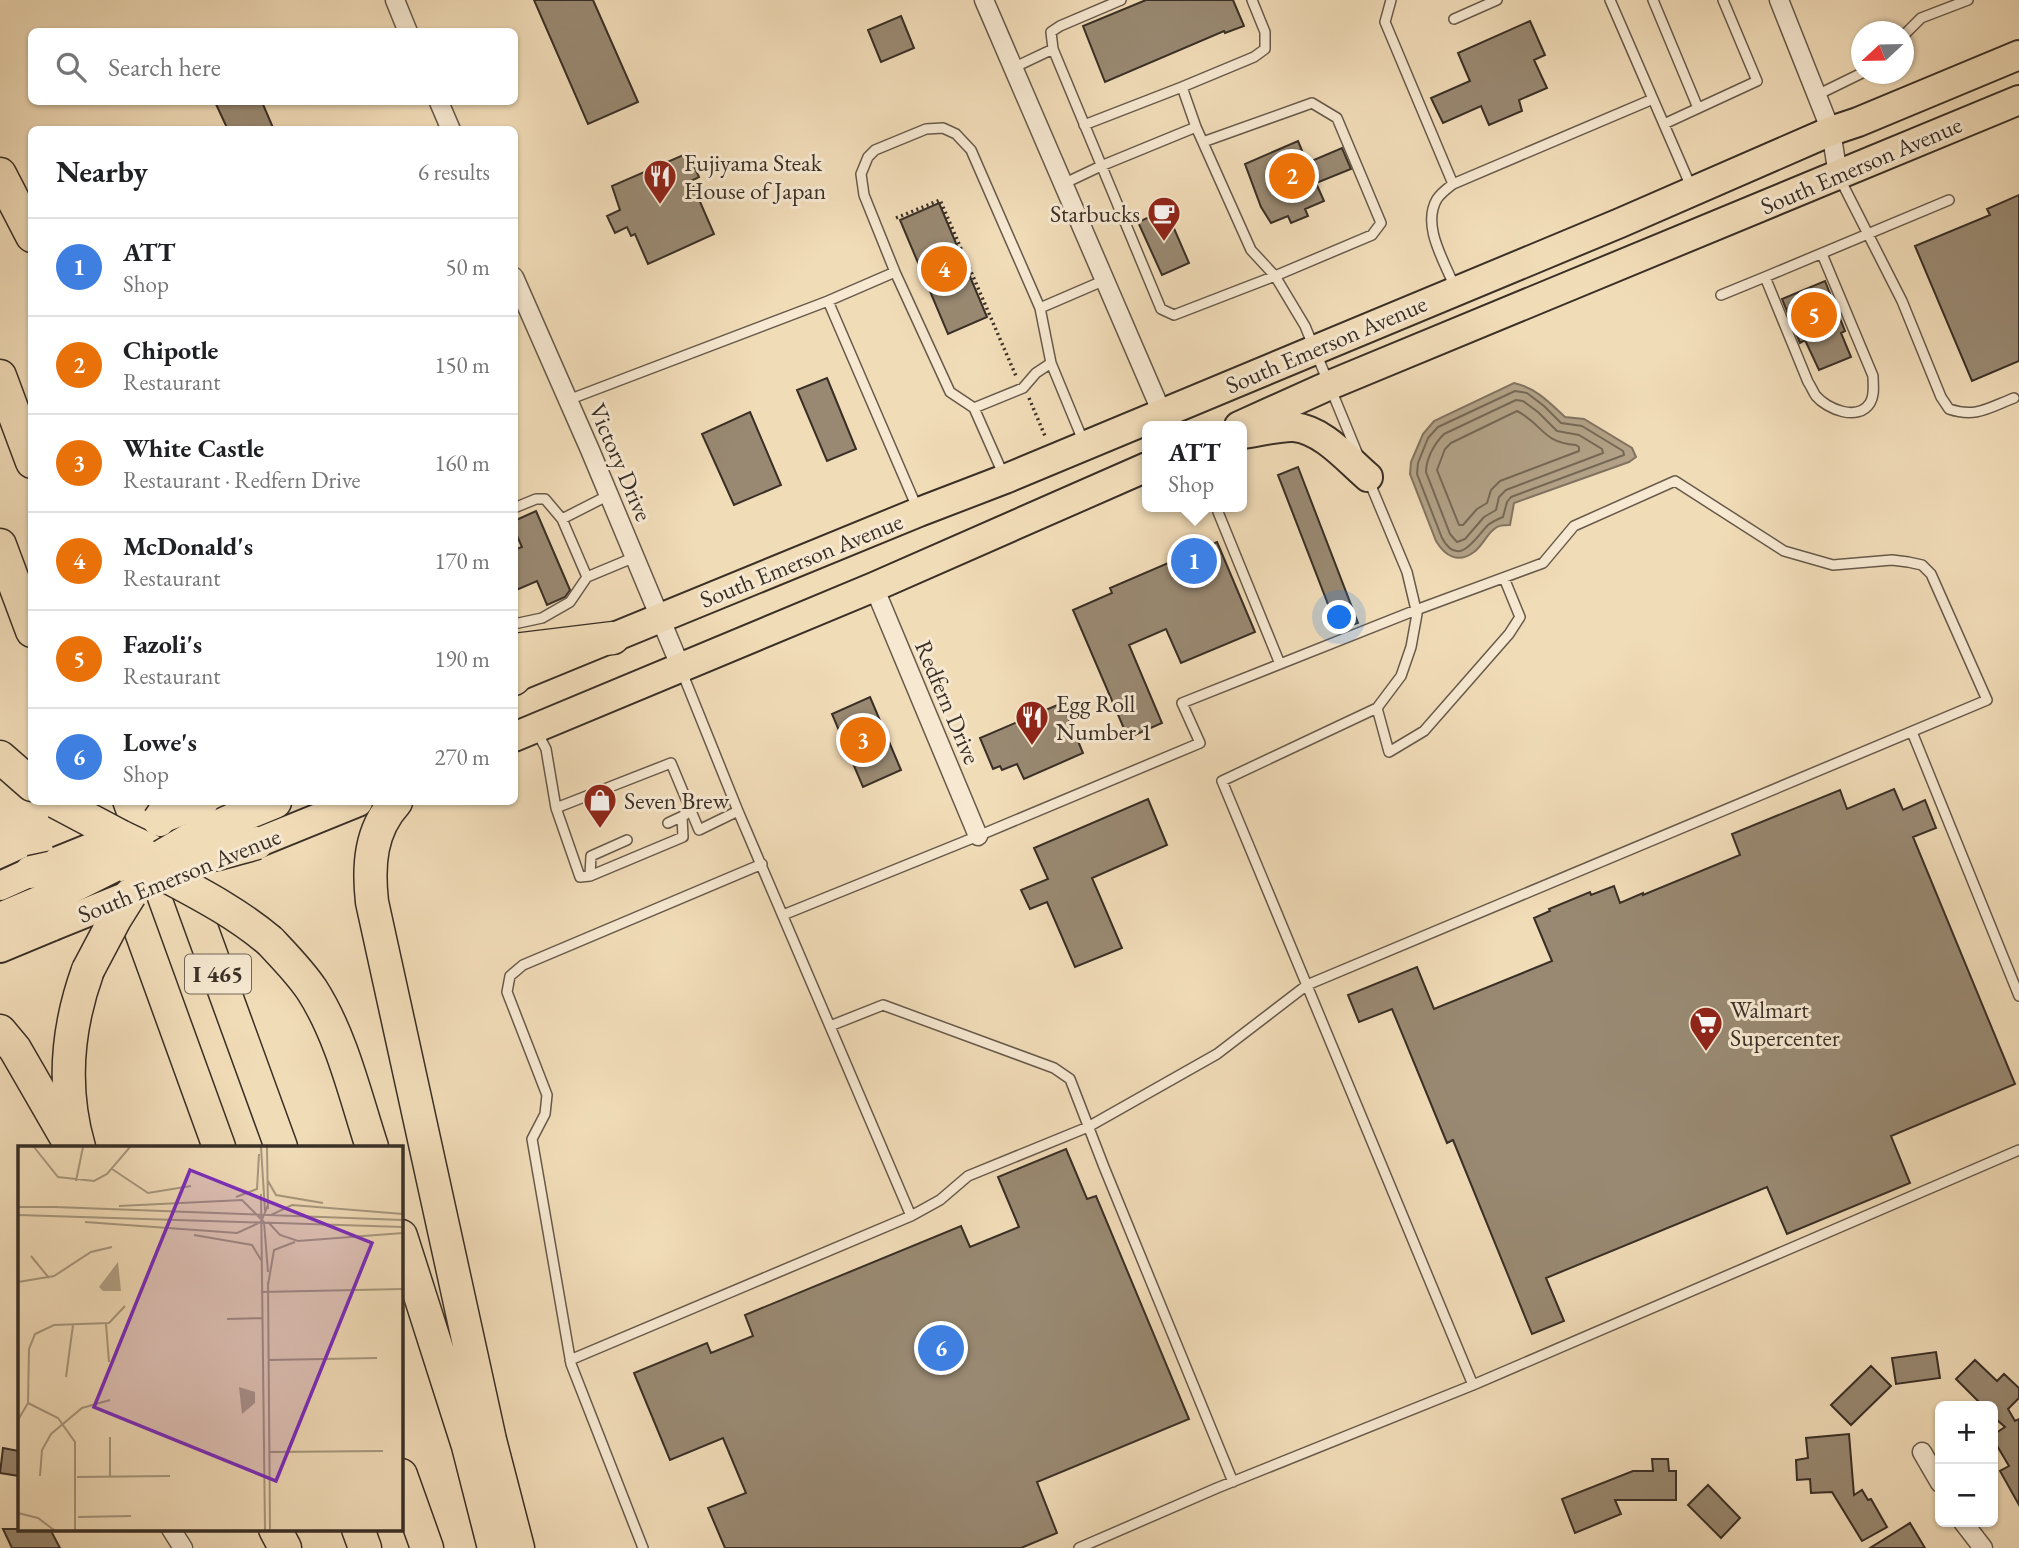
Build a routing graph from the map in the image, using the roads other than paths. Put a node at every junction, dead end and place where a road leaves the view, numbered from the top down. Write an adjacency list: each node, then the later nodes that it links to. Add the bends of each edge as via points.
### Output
1 (395, 0): 14 (street)
2 (984, 0): 17 (street)
3 (1121, 0): 15 (lane, via 1051,32)
4 (1252, 0): 19 (lane, via 1265,32 1265,49)
5 (1391, 0): 35 (lane, via 1385,22)
6 (1497, 0): 12 (lane)
7 (1610, 0): 21 (lane)
8 (1653, 0): 24 (lane)
9 (1723, 0): 24 (lane, via 1757,81)
10 (1779, 0): 20 (street)
11 (1968, 0): 13 (lane)
12 (1454, 19)
13 (1914, 25)
14 (406, 28)
15 (1054, 49): 17 (lane); 26 (lane)
16 (2019, 55): 29 (main road, South Emerson Avenue)
17 (1013, 68): 34 (street)
18 (1851, 78): 20 (lane)
19 (1182, 87): 26 (lane); 28 (lane)
20 (1817, 94): 29 (street)
21 (1653, 99): 25 (lane); 35 (lane)
22 (2019, 100): 33 (main road, South Emerson Avenue)
23 (440, 105): 27 (street)
24 (1698, 108): 25 (lane)
25 (1664, 124): 36 (lane)
26 (1084, 125): 31 (lane)
27 (449, 126)
28 (1196, 127): 30 (lane); 31 (lane)
29 (1831, 131): 33 (street); 36 (main road, South Emerson Avenue)
30 (1203, 142): 42 (lane, via 1251,250); 42 (lane, via 1312,103 1337,118 1381,223 1372,235)
31 (1101, 166): 34 (lane); 42 (lane, via 1161,309 1174,315)
32 (0, 174): 38 (highway)
33 (1838, 175): 39 (lane); 53 (main road, South Emerson Avenue)
34 (1063, 184): 44 (street)
35 (1453, 184): 46 (lane, via 1438,196 1432,211 1433,234)
36 (1692, 191): 46 (main road, South Emerson Avenue)
37 (1949, 200): 39 (lane)
38 (28, 228)
39 (1867, 234): 40 (lane); 54 (lane, via 1949,409 1979,412)
40 (1822, 254): 43 (lane); 43 (lane, via 1872,376 1874,392 1869,405 1859,411 1833,409 1817,397)
41 (895, 272): 48 (lane); 49 (lane, via 864,195 861,174 876,150 926,129 943,128 971,150); 56 (lane, via 950,392)
42 (1275, 276): 50 (lane)
43 (1765, 277): 47 (lane)
44 (1105, 280): 49 (lane); 57 (street)
45 (518, 286): 55 (street, Victory Drive)
46 (1456, 290): 50 (main road, South Emerson Avenue)
47 (1721, 295)
48 (828, 301): 55 (lane); 67 (lane)
49 (1040, 308): 51 (lane)
50 (1315, 349): 53 (lane); 57 (main road, South Emerson Avenue)
51 (1051, 363): 56 (lane, via 1023,388); 60 (lane)
52 (0, 376): 61 (highway)
53 (1330, 386): 58 (main road, South Emerson Avenue); 63 (lane)
54 (2014, 398)
55 (568, 400): 65 (street, Victory Drive)
56 (974, 408): 64 (lane)
57 (1161, 413): 60 (main road, South Emerson Avenue)
58 (1247, 422)
59 (1247, 433): 63 (main road, via 1293,427 1311,432)
60 (1084, 445): 64 (main road, South Emerson Avenue)
61 (28, 451)
62 (1142, 469): 74 (main road, South Emerson Avenue)
63 (1367, 477): 75 (lane, via 1407,572)
64 (1005, 479): 67 (main road, South Emerson Avenue)
65 (609, 495): 69 (lane); 71 (street, Victory Drive)
66 (518, 506): 69 (lane, via 545,499)
67 (919, 512): 77 (main road, South Emerson Avenue)
68 (1218, 512): 81 (lane)
69 (562, 519): 72 (lane)
70 (0, 545): 78 (highway)
71 (635, 557): 72 (lane); 77 (street, Victory Drive)
72 (587, 577): 76 (lane, via 570,602)
73 (1504, 578): 75 (lane); 83 (lane, via 1520,617 1424,732 1389,752); 84 (lane, via 1543,563 1574,526 1675,481 1784,551 1833,565 1892,561 1922,565 1931,574 1987,700)
74 (874, 587): 82 (main road, South Emerson Avenue); 96 (street, Redfern Drive)
75 (1416, 610): 81 (lane); 83 (lane, via 1401,676)
76 (542, 618): 80 (lane); 80 (lane)
77 (661, 618): 79 (main road, South Emerson Avenue); 82 (street, Victory Drive)
78 (28, 620)
79 (613, 638): 80 (highway)
80 (521, 656)
81 (1280, 664): 96 (lane, via 1182,703 1200,743)
82 (681, 667): 85 (main road, South Emerson Avenue); 93 (lane)
83 (1377, 708): 109 (lane, via 1222,781)
84 (1912, 732): 109 (lane); 110 (lane)
85 (525, 733): 92 (lane, via 546,749)
86 (61, 805): 99 (highway, bridge)
87 (183, 805): 91 (main road, bridge)
88 (268, 805): 99 (highway, bridge, via 189,839)
89 (351, 805): 98 (main road, South Emerson Avenue)
90 (393, 805): 137 (highway, via 372,846 372,902 490,1440)
91 (162, 808): 99 (highway, via 151,833); 117 (highway, I 465)
92 (556, 808): 94 (lane, via 671,763); 102 (lane, via 580,877)
93 (738, 811): 94 (lane, via 699,830); 100 (lane)
94 (686, 815): 95 (lane); 102 (lane, via 683,837)
95 (668, 823)
96 (978, 836): 106 (lane)
97 (627, 840): 102 (lane, via 591,856)
98 (257, 843): 99 (highway, bridge, via 182,859)
99 (132, 847): 101 (highway, bridge, via 99,861); 104 (highway); 105 (highway, bridge); 116 (highway, I 465); 118 (highway, bridge, via 247,922 293,966 327,1019)
100 (762, 863): 106 (lane); 122 (lane, via 523,965 510,976 507,992 547,1095 545,1114 532,1139)
101 (31, 872): 103 (main road)
102 (590, 876)
103 (0, 886)
104 (130, 895): 105 (main road, South Emerson Avenue, bridge); 115 (highway, bridge, via 88,970 75,1013 69,1101)
105 (48, 914): 107 (highway); 108 (main road, South Emerson Avenue)
106 (783, 915): 111 (lane)
107 (0, 919)
108 (0, 948)
109 (1307, 985): 113 (lane, via 1217,1054); 123 (lane)
110 (2019, 996)
111 (830, 1026): 113 (lane, via 883,1005 1054,1068 1070,1079); 120 (lane)
112 (0, 1031): 114 (highway)
113 (1087, 1127): 120 (lane, via 968,1177); 127 (lane)
114 (70, 1146)
115 (79, 1146)
116 (219, 1146)
117 (281, 1146)
118 (372, 1146)
119 (2019, 1150): 123 (lane)
120 (911, 1216): 122 (lane)
121 (402, 1239): 136 (highway, via 468,1446)
122 (570, 1360): 138 (lane)
123 (1473, 1384): 127 (lane)
124 (1922, 1452): 125 (street)
125 (1935, 1474)
126 (402, 1478): 135 (highway)
127 (1233, 1482): 139 (lane)
128 (1968, 1527): 140 (street)
129 (172, 1530): 132 (street)
130 (276, 1530): 133 (highway)
131 (358, 1530): 134 (highway)
132 (183, 1548)
133 (285, 1548)
134 (365, 1548)
135 (427, 1548)
136 (494, 1548)
137 (518, 1548)
138 (643, 1548)
139 (1079, 1548)
140 (1983, 1548)

